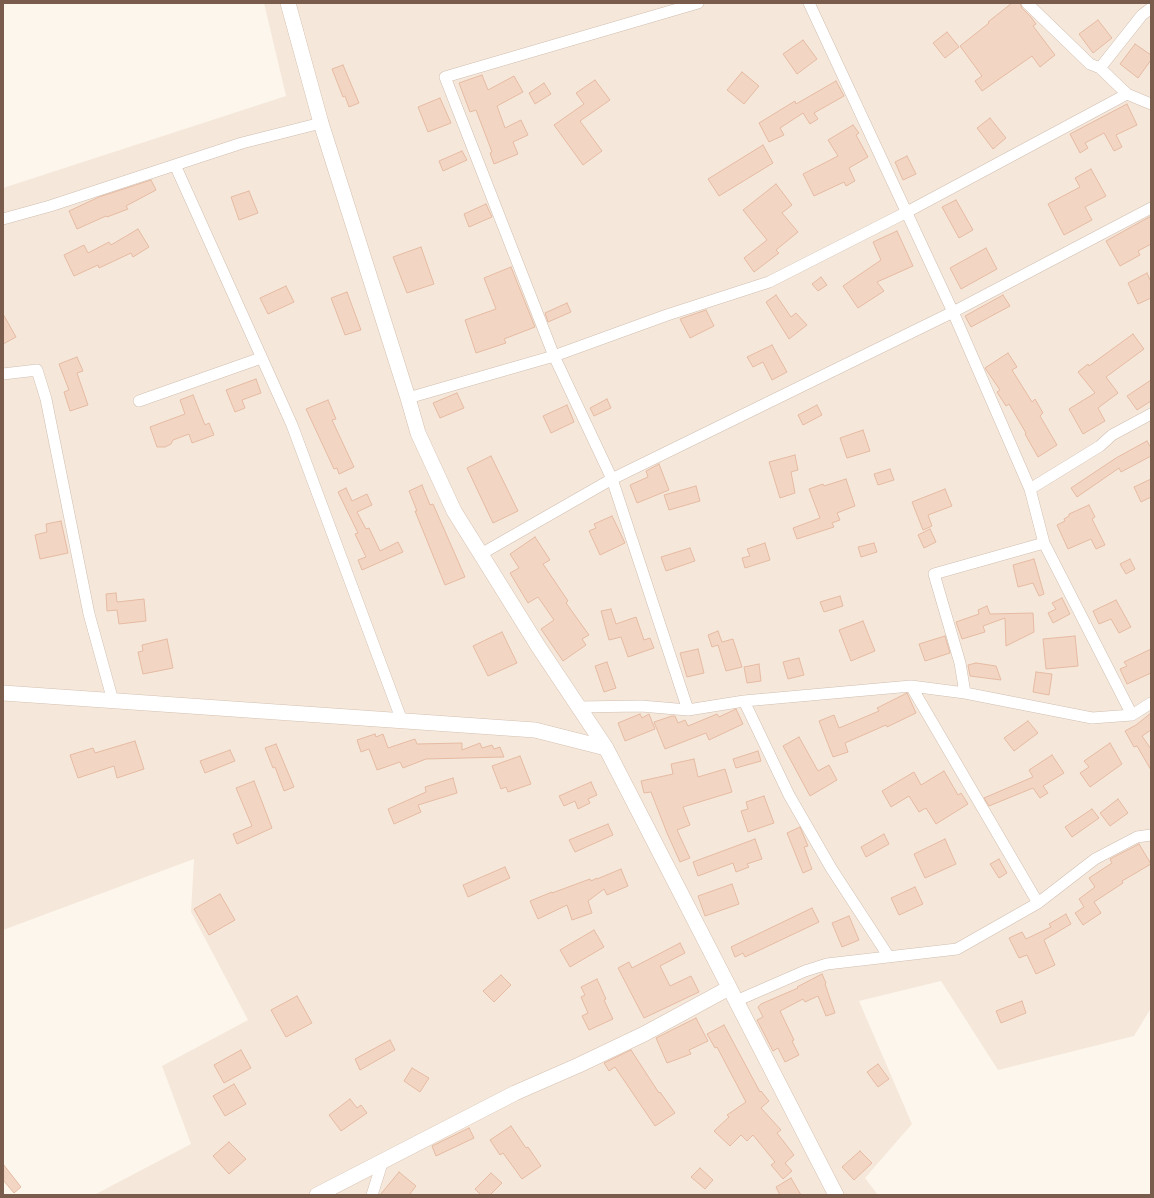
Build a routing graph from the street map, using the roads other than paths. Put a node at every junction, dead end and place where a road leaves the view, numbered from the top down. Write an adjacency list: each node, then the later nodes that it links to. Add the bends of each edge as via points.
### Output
1 (288, 3): 9 (main road)
2 (698, 3): 15 (street, via 445,77)
3 (809, 3): 12 (street)
4 (1027, 3): 6 (street, via 1090,64)
5 (1151, 8): 6 (street, via 1142,15)
6 (1100, 68): 7 (street)
7 (1127, 94): 8 (street); 12 (street)
8 (1151, 104)
9 (321, 123): 10 (street, via 242,143); 18 (main road)
10 (175, 165): 13 (street); 16 (street)
11 (1151, 208): 14 (street)
12 (907, 212): 14 (street); 15 (street, via 769,282)
13 (3, 219)
14 (953, 312): 21 (street); 22 (street)
15 (554, 356): 18 (street); 21 (street)
16 (261, 358): 19 (street); 34 (street, via 292,425)
17 (3, 374): 28 (street, via 37,370 46,399 90,614)
18 (408, 398): 24 (main road, via 418,433 454,511)
19 (139, 401)
20 (1151, 414): 22 (street, via 1112,435 1100,446)
21 (612, 479): 24 (street); 32 (street)
22 (1030, 489): 23 (street)
23 (1044, 544): 26 (street, via 934,574 960,663); 33 (street)
24 (481, 554): 31 (main road)
25 (911, 686): 26 (street); 29 (street); 37 (street)
26 (965, 693): 33 (street, via 1092,718)
27 (3, 694): 28 (main road)
28 (113, 701): 34 (main road)
29 (744, 701): 32 (street); 38 (street, via 789,795 831,868)
30 (1151, 703): 33 (street)
31 (579, 707): 32 (street, via 641,706); 35 (main road)
32 (688, 710)
33 (1132, 715)
34 (402, 721): 35 (main road, via 535,730)
35 (606, 748): 39 (main road)
36 (1151, 834): 37 (street, via 1137,837 1095,859)
37 (1038, 903): 38 (street, via 957,949)
38 (888, 957): 39 (street, via 828,964)
39 (732, 994): 40 (main road, via 515,1093); 43 (main road)
40 (383, 1160): 41 (main road); 42 (street)
41 (317, 1195)
42 (372, 1195)
43 (836, 1195)

